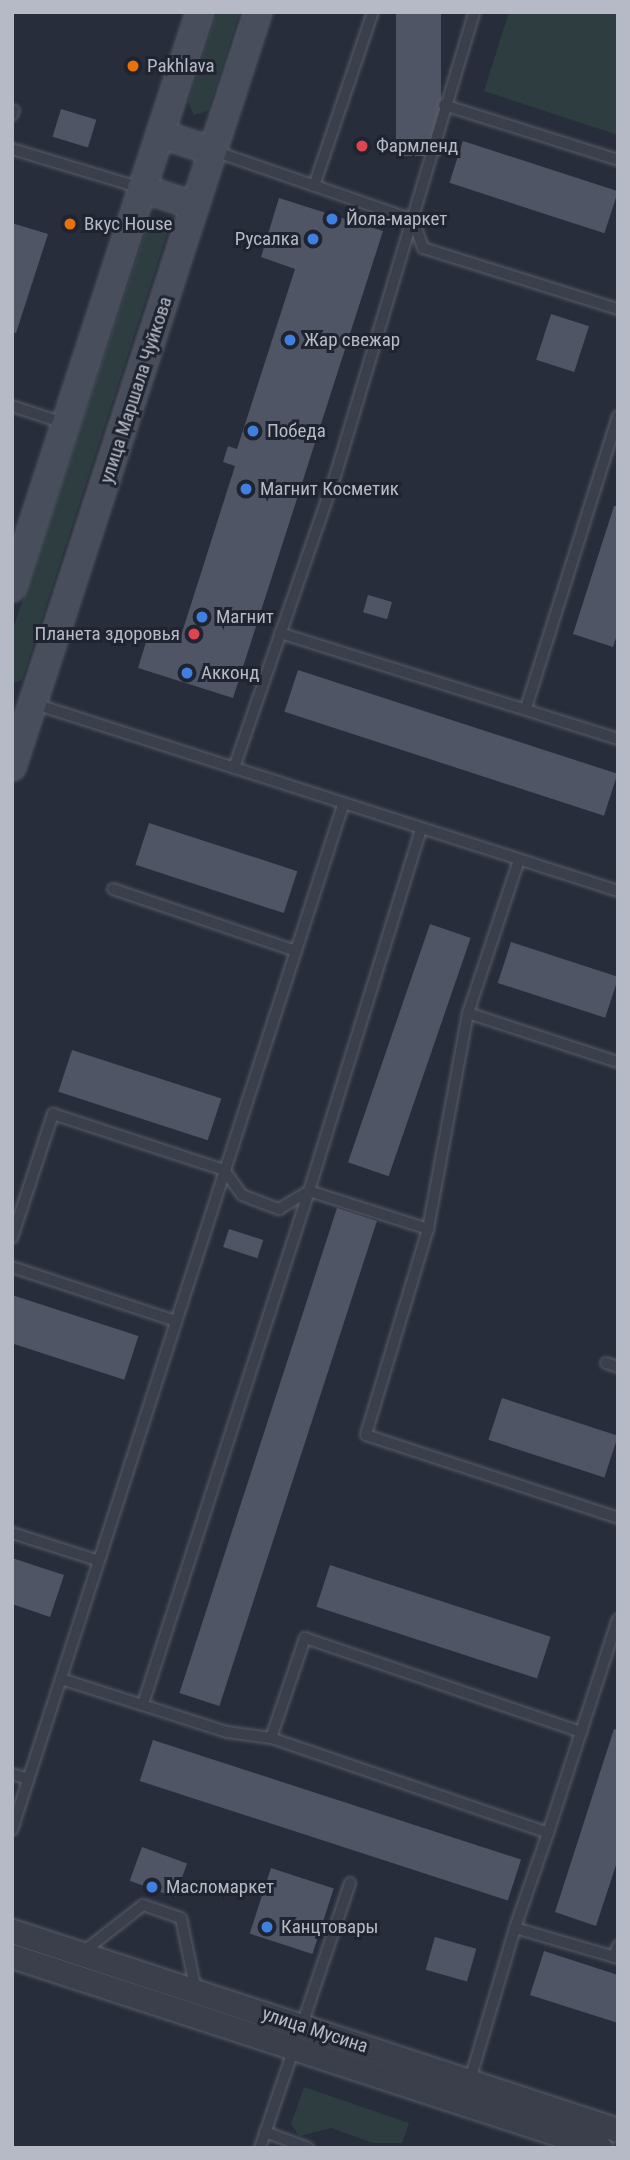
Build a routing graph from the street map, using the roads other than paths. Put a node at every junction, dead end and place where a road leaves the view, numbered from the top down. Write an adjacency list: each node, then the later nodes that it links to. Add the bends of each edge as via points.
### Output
1 (200, 12): 6 (main road)
2 (258, 12): 8 (main road, улица Маршала Чуйкова)
3 (373, 12): 10 (lane)
4 (474, 12): 5 (lane)
5 (444, 106): 9 (lane); 13 (lane)
6 (160, 134): 8 (main road); 11 (main road)
7 (12, 149): 11 (lane)
8 (214, 151): 10 (lane); 12 (main road, улица Маршала Чуйкова)
9 (618, 160)
10 (314, 186): 13 (lane)
11 (141, 188): 12 (main road); 17 (main road)
12 (195, 206): 20 (main road, улица Маршала Чуйкова)
13 (413, 220): 14 (lane, via 423,248); 19 (lane, via 337,470)
14 (618, 309)
15 (12, 406): 17 (lane)
16 (618, 416): 21 (lane)
17 (65, 423): 18 (main road)
18 (12, 588)
19 (280, 633): 21 (lane); 24 (lane)
20 (22, 700): 23 (main road, улица Маршала Чуйкова); 24 (lane)
21 (526, 708): 22 (lane)
22 (618, 739)
23 (12, 767)
24 (234, 768): 25 (lane)
25 (343, 805): 26 (lane); 30 (lane)
26 (421, 829): 27 (lane); 34 (lane)
27 (519, 860): 29 (lane); 31 (lane)
28 (113, 889): 30 (lane)
29 (618, 891)
30 (296, 951): 33 (lane)
31 (468, 1013): 32 (lane); 35 (lane)
32 (618, 1062)
33 (224, 1170): 34 (lane, via 242,1195 279,1209); 36 (lane, via 53,1114); 38 (lane)
34 (309, 1191): 35 (lane); 46 (lane)
35 (428, 1229): 41 (lane, via 366,1435)
36 (12, 1238)
37 (12, 1267): 38 (lane)
38 (176, 1321): 43 (lane)
39 (606, 1363): 40 (lane)
40 (618, 1367)
41 (618, 1518)
42 (12, 1533): 43 (lane)
43 (99, 1561): 45 (lane)
44 (618, 1619): 47 (lane)
45 (61, 1679): 46 (lane); 50 (lane)
46 (143, 1704): 48 (lane, via 228,1732)
47 (581, 1731): 48 (lane, via 305,1638); 52 (lane)
48 (271, 1738): 52 (lane)
49 (12, 1774): 50 (lane)
50 (28, 1779): 51 (lane)
51 (12, 1830)
52 (548, 1833): 54 (lane)
53 (350, 1883): 61 (lane)
54 (515, 1928): 59 (lane); 62 (lane)
55 (12, 1931): 57 (street, улица Мусина)
56 (618, 1945): 59 (lane)
57 (80, 1953): 60 (street, улица Мусина); 60 (lane, via 143,1905 181,1918)
58 (12, 1956): 61 (street, улица Мусина)
59 (616, 1958)
60 (196, 1992): 61 (street, улица Мусина)
61 (298, 2037): 62 (street, улица Мусина); 64 (lane)
62 (466, 2092): 63 (street, улица Мусина); 65 (street, улица Мусина)
63 (618, 2130)
64 (265, 2132): 66 (lane); 67 (lane)
65 (594, 2147)
66 (260, 2148)
67 (308, 2148)

